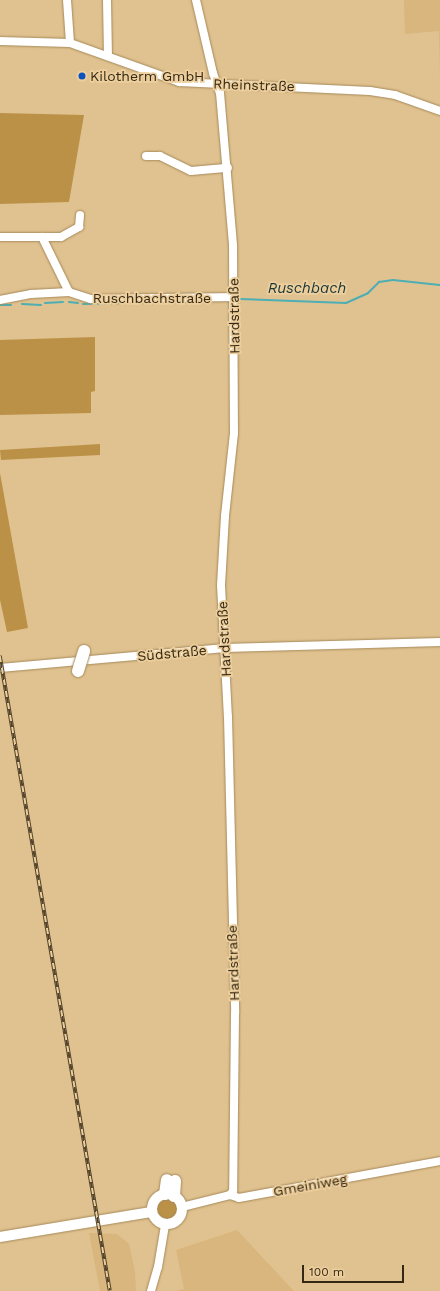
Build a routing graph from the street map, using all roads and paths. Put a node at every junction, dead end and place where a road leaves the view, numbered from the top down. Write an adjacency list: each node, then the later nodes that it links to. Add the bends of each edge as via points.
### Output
1 (67, 0): 5 (street)
2 (107, 0): 6 (street)
3 (196, 0): 7 (street, Hardstraße)
4 (0, 41): 5 (street, Rheinstraße)
5 (70, 43): 6 (street, Rheinstraße)
6 (108, 56): 7 (street, Rheinstraße, via 179,82)
7 (217, 84): 8 (street, Rheinstraße, via 370,91 395,95); 10 (street, Hardstraße)
8 (440, 112)
9 (146, 156): 10 (street, via 160,156 191,171)
10 (228, 168): 15 (street, Hardstraße)
11 (80, 215): 13 (street, via 79,227 61,237)
12 (0, 237): 13 (street)
13 (42, 237): 14 (street)
14 (69, 292): 15 (street, Ruschbachstraße, via 91,299); 16 (street, Ruschbachstraße, via 31,294)
15 (233, 297): 18 (street, Hardstraße, via 234,433 222,554)
16 (0, 300)
17 (440, 642): 18 (street, Südstraße)
18 (225, 648): 20 (street, Südstraße); 25 (street, Hardstraße, via 235,1013 233,1191)
19 (84, 651): 21 (main road, bridge)
20 (0, 668)
21 (78, 671)
22 (440, 1160): 25 (street, Gmeiniweg, via 239,1198)
23 (171, 1180): 24 (main road)
24 (170, 1195): 26 (street); 27 (street, via 153,1202)
25 (230, 1196): 26 (street, Gmeiniweg)
26 (182, 1207): 28 (street, via 179,1219)
27 (151, 1212): 28 (street, via 156,1220); 29 (street)
28 (165, 1225): 30 (street)
29 (0, 1237)
30 (151, 1291)

